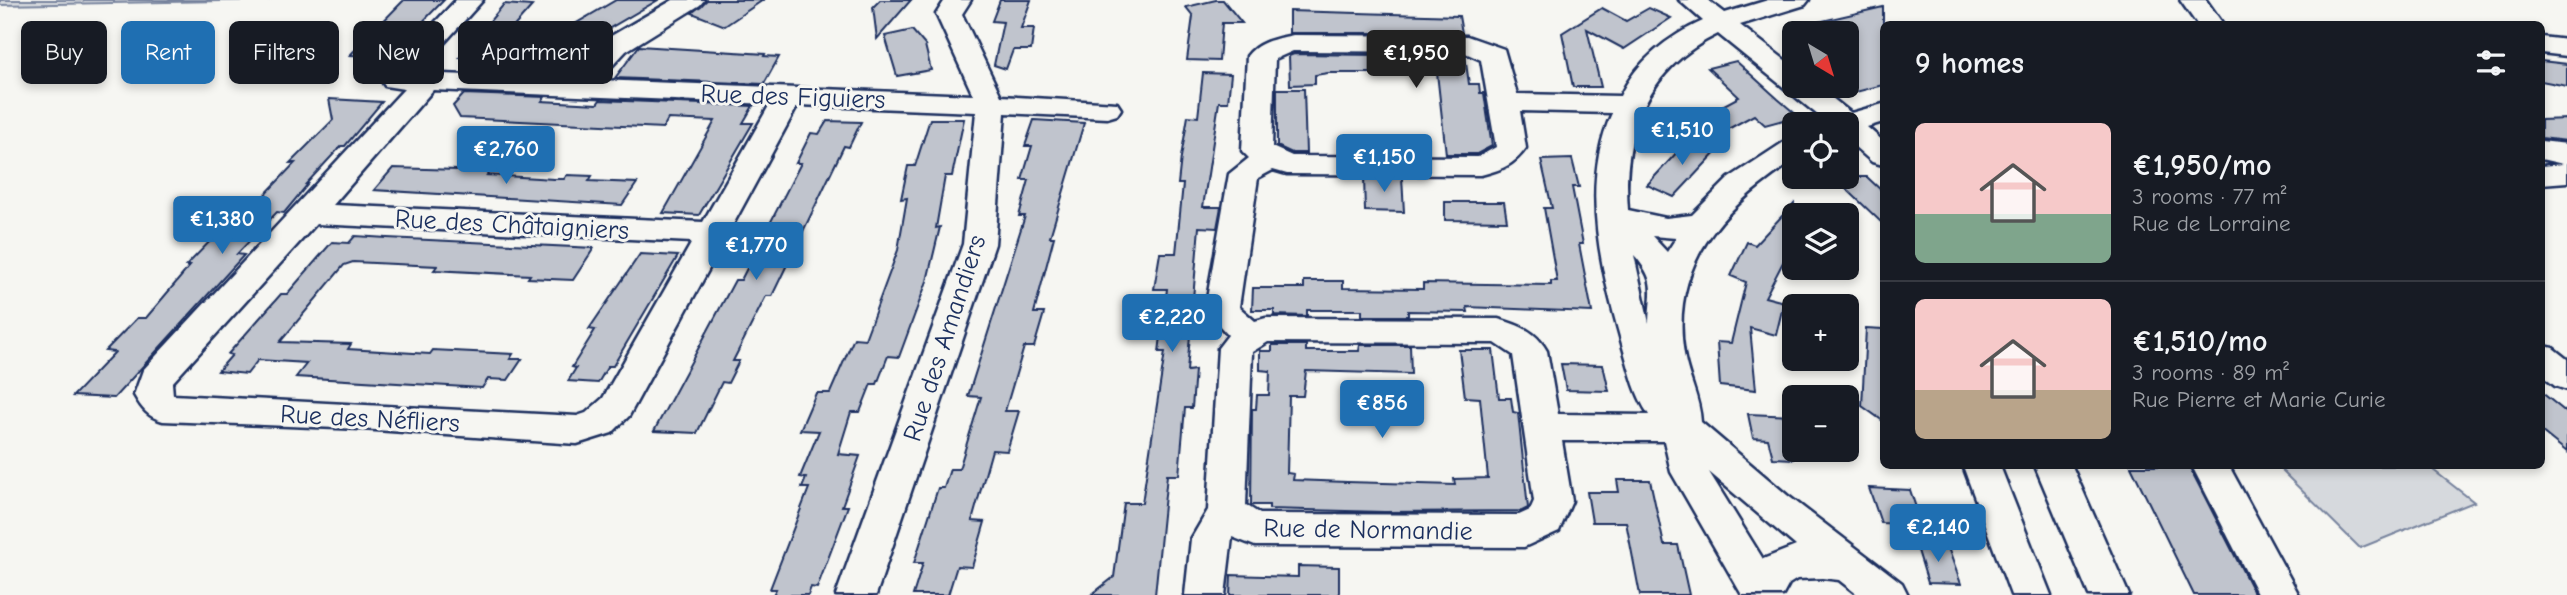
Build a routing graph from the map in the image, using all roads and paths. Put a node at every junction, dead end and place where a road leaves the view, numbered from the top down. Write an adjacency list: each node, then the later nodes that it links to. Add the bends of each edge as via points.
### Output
1 (470, 0): 9 (street)
2 (691, 0): 15 (street, via 616,45)
3 (958, 0): 19 (street, Rue des Amandiers, via 949,14)
4 (1692, 0): 8 (street)
5 (1796, 0): 8 (street)
6 (2193, 0): 7 (street)
7 (2208, 21)
8 (1723, 22): 12 (street); 20 (street, via 1662,57)
9 (444, 36)
10 (2545, 45): 11 (street)
11 (2567, 48)
12 (1782, 71)
13 (444, 82): 15 (street, Rue des Figuiers)
14 (409, 84): 33 (street)
15 (576, 88): 16 (street, Rue des Figuiers)
16 (789, 96): 19 (street, Rue des Figuiers); 36 (street)
17 (1815, 98): 22 (street)
18 (1505, 102): 20 (street); 30 (street, via 1511,148 1501,159 1481,166 1287,165); 30 (street, via 1494,55 1467,44 1293,43 1275,47 1261,56 1257,151)
19 (991, 104): 21 (street, Rue des Figuiers); 51 (street, Rue des Amandiers, via 979,244)
20 (1627, 105): 34 (street, via 1612,186)
21 (1107, 109)
22 (1831, 112)
23 (1880, 114): 24 (street)
24 (1859, 120)
25 (1859, 135): 27 (street)
26 (2545, 150): 29 (street)
27 (1880, 153)
28 (1782, 155): 35 (street, via 1751,174)
29 (2567, 156)
30 (1269, 159): 39 (street, via 1244,174 1222,310)
31 (2567, 173): 32 (street)
32 (2545, 175)
33 (308, 214): 36 (street, Rue des Châtaigniers); 36 (street, Rue des Néfliers, via 155,379 152,395 163,408 577,430 611,414)
34 (1613, 215): 35 (street, via 1655,228); 37 (street)
35 (1687, 227): 37 (street); 38 (street)
36 (715, 233)
37 (1630, 250): 38 (street, via 1665,270); 42 (street, via 1618,276 1659,403)
38 (1670, 290): 42 (street, via 1666,346 1681,402)
39 (1249, 336): 43 (street, Rue de Normandie, via 1266,330 1498,331 1517,338 1530,351); 48 (street, Rue de Normandie, via 1236,348)
40 (2545, 360): 41 (street)
41 (2567, 377)
42 (1682, 425): 43 (street, via 1651,429); 44 (street); 50 (street, via 1685,462)
43 (1542, 427): 48 (street, Rue de Normandie, via 1553,501 1545,520 1524,531 1255,530)
44 (1722, 463): 49 (street); 50 (street)
45 (1983, 469): 54 (street)
46 (2055, 469): 55 (street)
47 (2212, 469): 56 (street)
48 (1227, 511): 52 (street, via 1211,540)
49 (1850, 566): 50 (street, via 1811,560 1794,563); 53 (street)
50 (1757, 584)
51 (856, 595)
52 (1205, 595)
53 (1888, 595)
54 (2031, 595)
55 (2109, 595)
56 (2279, 595)

